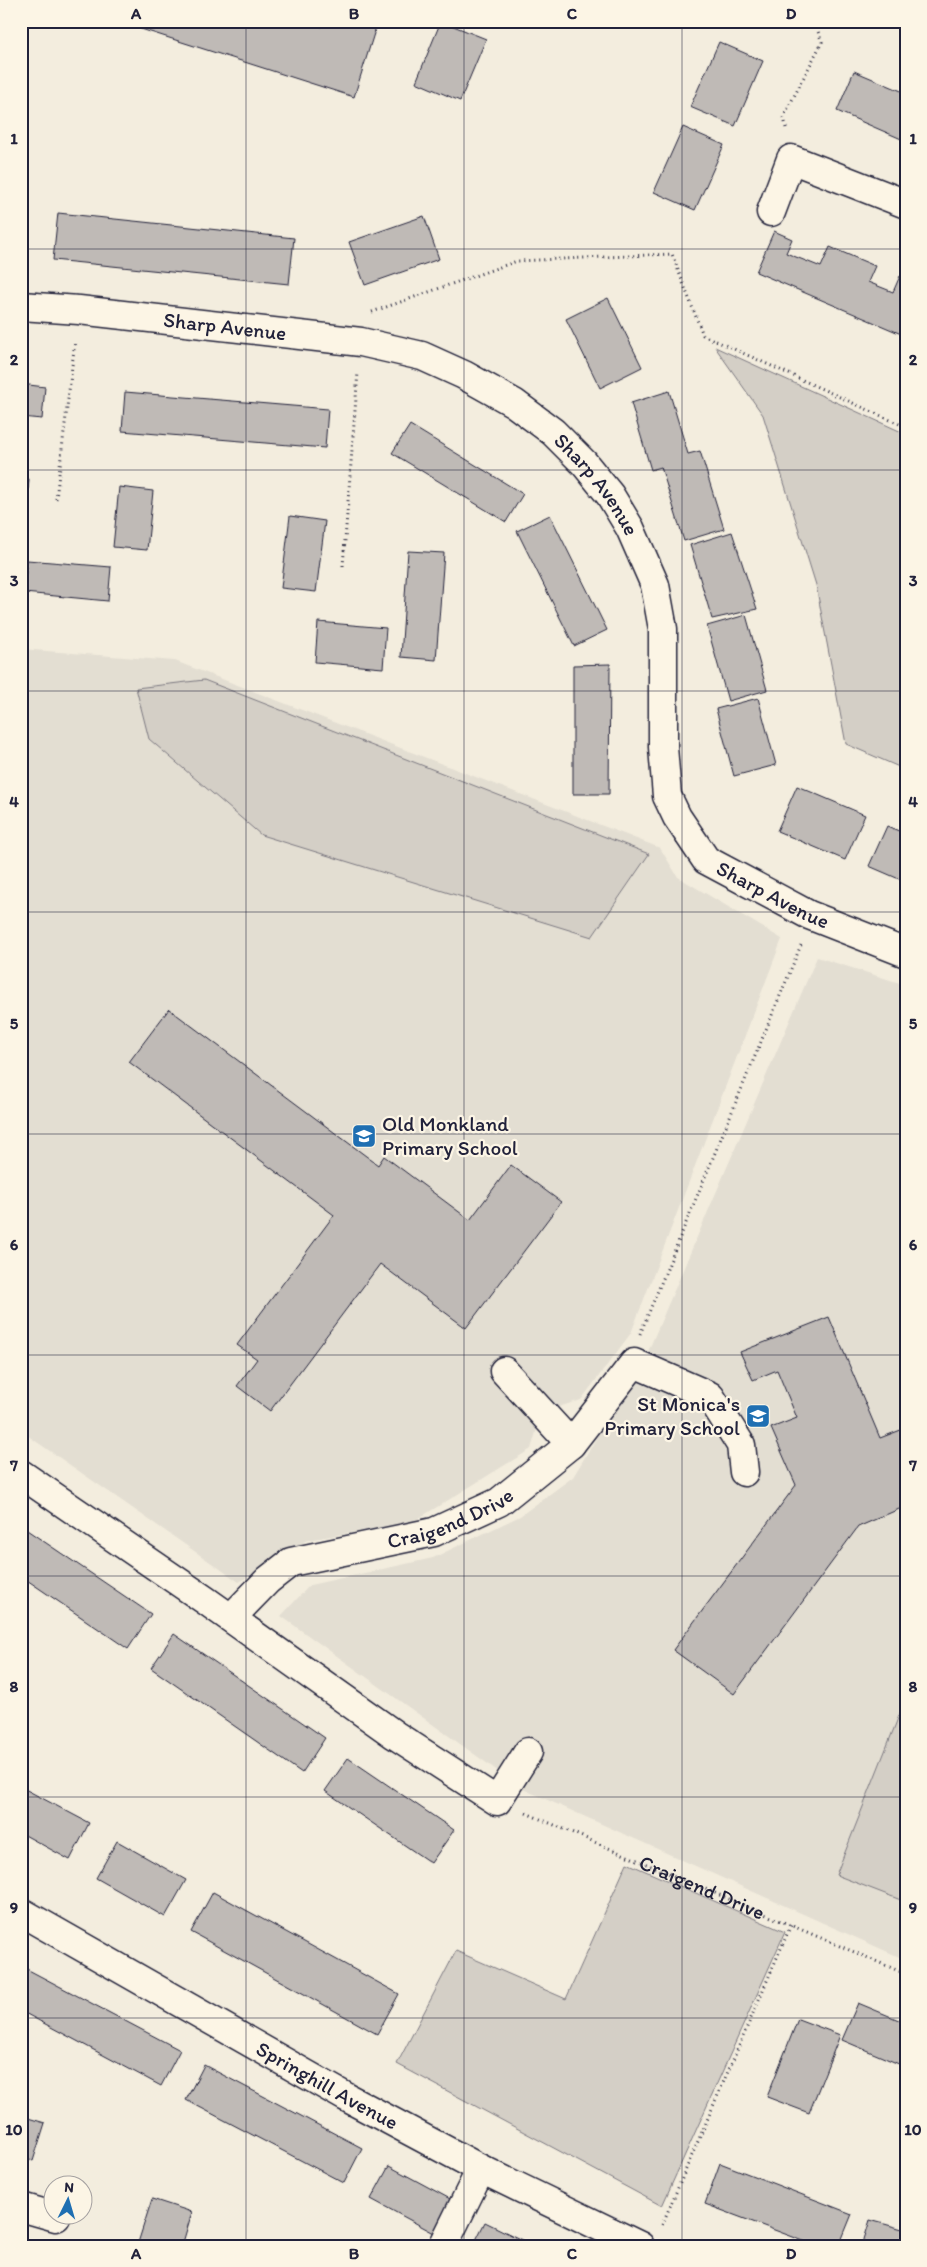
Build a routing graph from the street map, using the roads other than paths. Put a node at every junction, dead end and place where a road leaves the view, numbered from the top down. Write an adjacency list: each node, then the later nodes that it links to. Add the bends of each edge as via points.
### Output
1 (906, 204): 2 (street, via 791,159)
2 (771, 212)
3 (21, 306): 4 (street, Sharp Avenue, via 361,342 422,356 514,403 553,432 610,495 630,528 655,585 662,629 663,747 667,796 676,817 706,860 809,915)
4 (906, 953)
5 (504, 1371): 6 (street)
6 (570, 1444): 7 (street, Craigend Drive, via 634,1363 710,1396 741,1445); 9 (street, Craigend Drive, via 500,1502 434,1532 290,1562)
7 (744, 1472)
8 (21, 1474): 9 (street)
9 (231, 1618): 10 (street, via 395,1735 498,1801)
10 (528, 1752)
11 (21, 1912): 12 (street, Springhill Avenue, via 346,2097)
12 (481, 2169): 15 (street); 16 (street, Springhill Avenue)
13 (21, 2207): 14 (street)
14 (42, 2213)
15 (442, 2246)
16 (640, 2246)

